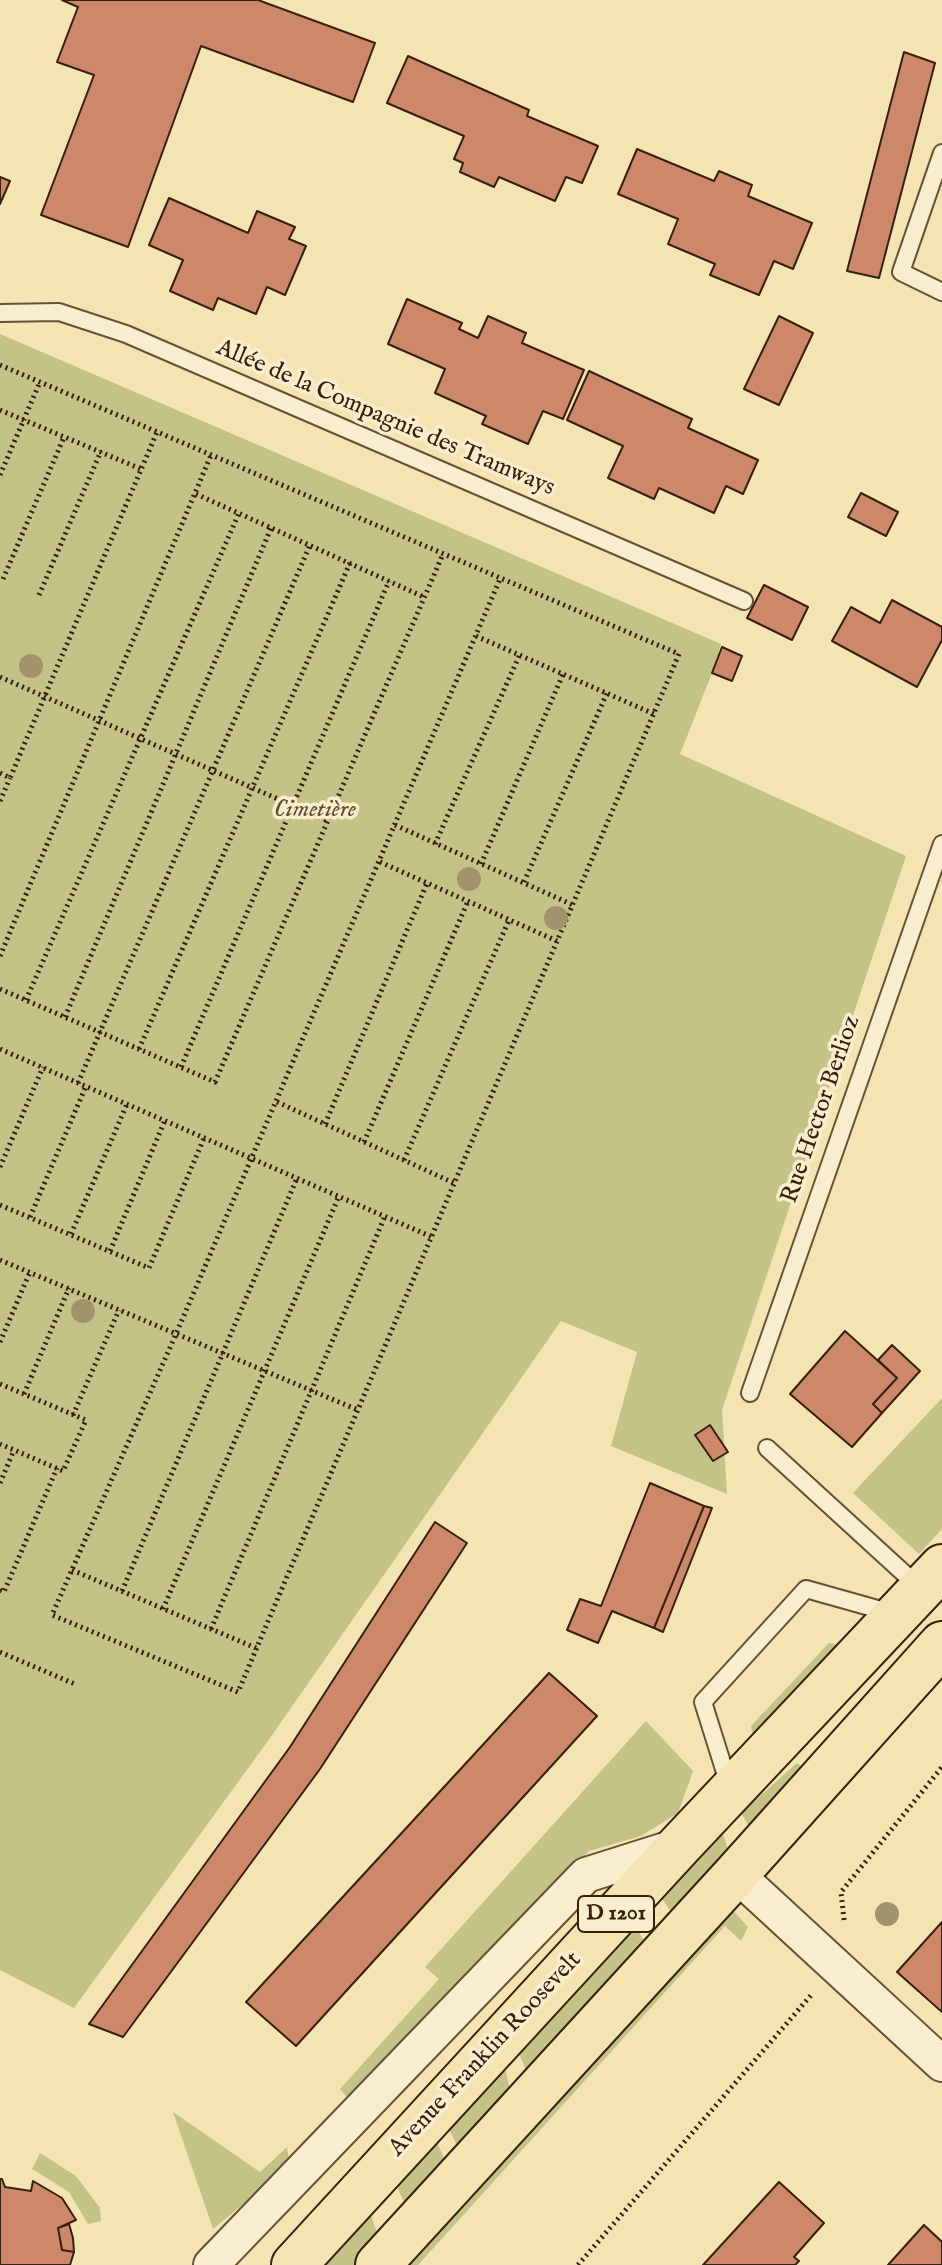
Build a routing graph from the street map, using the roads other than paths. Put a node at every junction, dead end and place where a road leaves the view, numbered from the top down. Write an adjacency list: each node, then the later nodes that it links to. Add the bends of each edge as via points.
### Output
1 (942, 153): 2 (lane, via 901,272)
2 (942, 292)
3 (0, 313): 4 (lane, Allée de la Compagnie des Tramways, via 59,312 126,334)
4 (744, 601)
5 (942, 844): 6 (lane, Rue Hector Berlioz)
6 (750, 1393)
7 (767, 1448): 8 (lane)
8 (920, 1590): 10 (main road, Avenue Franklin Roosevelt / D 1201); 10 (lane, via 806,1589 703,1702)
9 (942, 1644): 12 (main road, D 1201)
10 (732, 1793): 11 (main road, Avenue Franklin Roosevelt / D 1201)
11 (681, 1844): 14 (street, via 586,1875); 15 (main road, Avenue Franklin Roosevelt / D 1201)
12 (736, 1874): 13 (street); 16 (main road, D 1201)
13 (942, 2064)
14 (211, 2265)
15 (294, 2265)
16 (378, 2265)

